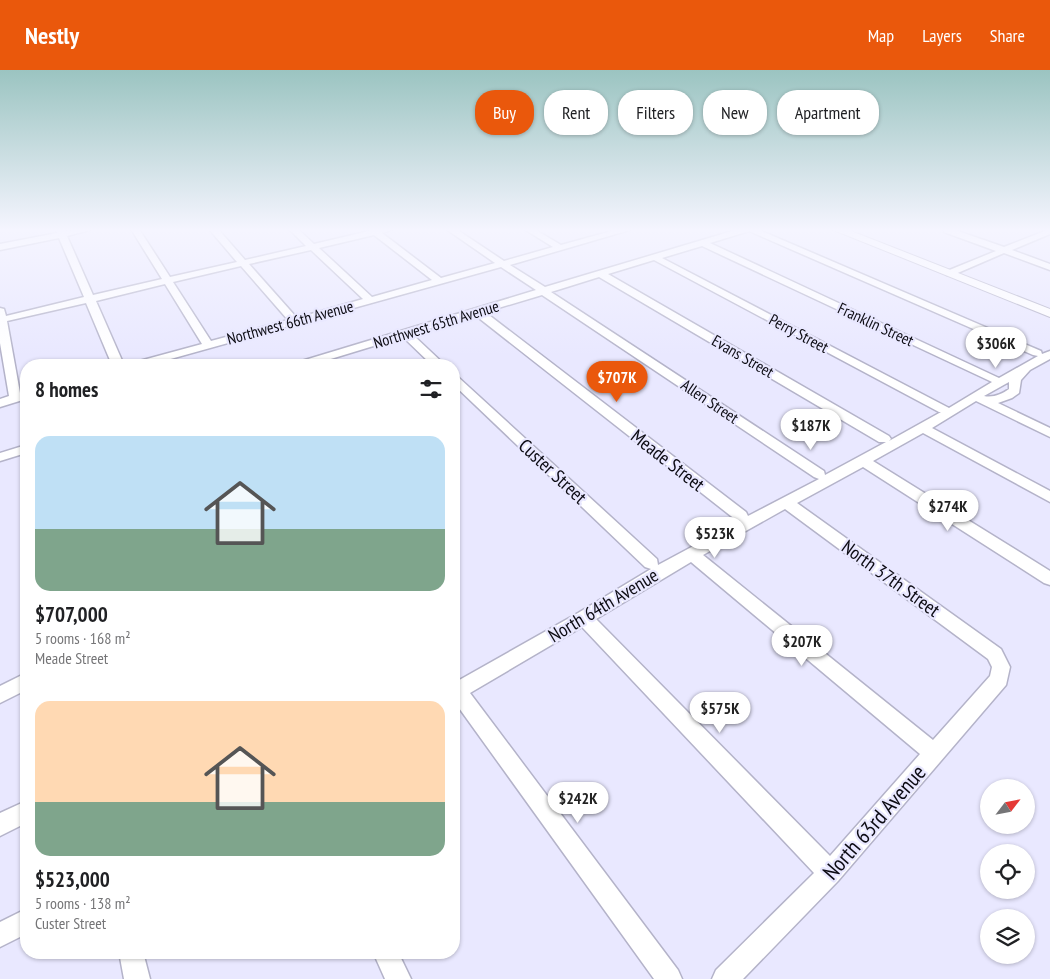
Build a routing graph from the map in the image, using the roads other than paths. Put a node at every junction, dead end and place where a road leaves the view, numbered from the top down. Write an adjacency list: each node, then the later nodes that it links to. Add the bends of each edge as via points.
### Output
1 (79, 271): 18 (street)
2 (163, 271): 15 (street)
3 (206, 271): 15 (street)
4 (250, 271): 24 (street)
5 (339, 271): 19 (street)
6 (427, 271): 16 (street)
7 (475, 271): 16 (street, Northwest 66th Avenue)
8 (514, 271): 17 (street, Allen Street)
9 (610, 271): 14 (street, Northwest 65th Avenue)
10 (680, 271): 39 (street, Perry Street)
11 (764, 271): 33 (street, Franklin Street)
12 (847, 271): 27 (street)
13 (954, 272): 20 (main road); 22 (main road)
14 (601, 274): 17 (street, Northwest 65th Avenue); 42 (street, Evans Street)
15 (169, 280): 18 (street); 26 (street)
16 (439, 281): 19 (street, Northwest 66th Avenue)
17 (544, 291): 21 (street, Northwest 65th Avenue); 46 (street, Allen Street)
18 (91, 299): 23 (street); 29 (street)
19 (370, 300): 24 (street, Northwest 66th Avenue)
20 (1050, 306)
21 (477, 312): 25 (street, Northwest 65th Avenue); 49 (street, Meade Street)
22 (1050, 314)
23 (1, 317): 35 (street)
24 (294, 321): 26 (street, Northwest 66th Avenue)
25 (405, 333): 31 (street, Northwest 65th Avenue); 32 (street)
26 (208, 345): 30 (street, Northwest 66th Avenue)
27 (1036, 353)
28 (1050, 354): 37 (street, North 64th Avenue, via 1024,369 1015,379 1015,390 1010,394 996,400)
29 (116, 359)
30 (158, 359)
31 (335, 359)
32 (433, 359)
33 (994, 379)
34 (460, 385): 51 (street, Custer Street)
35 (20, 393)
36 (20, 397): 38 (street)
37 (974, 400): 40 (street, North 64th Avenue); 41 (street)
38 (0, 403)
39 (943, 408)
40 (923, 428): 45 (street, North 64th Avenue); 47 (street)
41 (1050, 433)
42 (884, 439)
43 (20, 451): 44 (street)
44 (0, 457)
45 (862, 460): 48 (street, North 64th Avenue); 52 (street)
46 (819, 474)
47 (1050, 497)
48 (787, 503): 50 (street, North 64th Avenue); 54 (street, North 37th Street)
49 (741, 516)
50 (692, 554): 53 (street, North 64th Avenue); 59 (street)
51 (651, 563)
52 (1050, 579)
53 (584, 618): 56 (street, North 64th Avenue); 62 (street)
54 (995, 654): 59 (street, North 63rd Avenue, via 1001,667 999,679)
55 (20, 684): 57 (street)
56 (460, 688)
57 (0, 695)
58 (460, 698): 69 (street)
59 (934, 752): 62 (street, North 63rd Avenue)
60 (20, 815): 61 (street)
61 (0, 825)
62 (830, 874): 70 (street, North 63rd Avenue)
63 (20, 923): 64 (street)
64 (0, 935)
65 (132, 959): 67 (street)
66 (388, 959): 68 (street)
67 (137, 979)
68 (398, 979)
69 (669, 979)
70 (725, 979)

